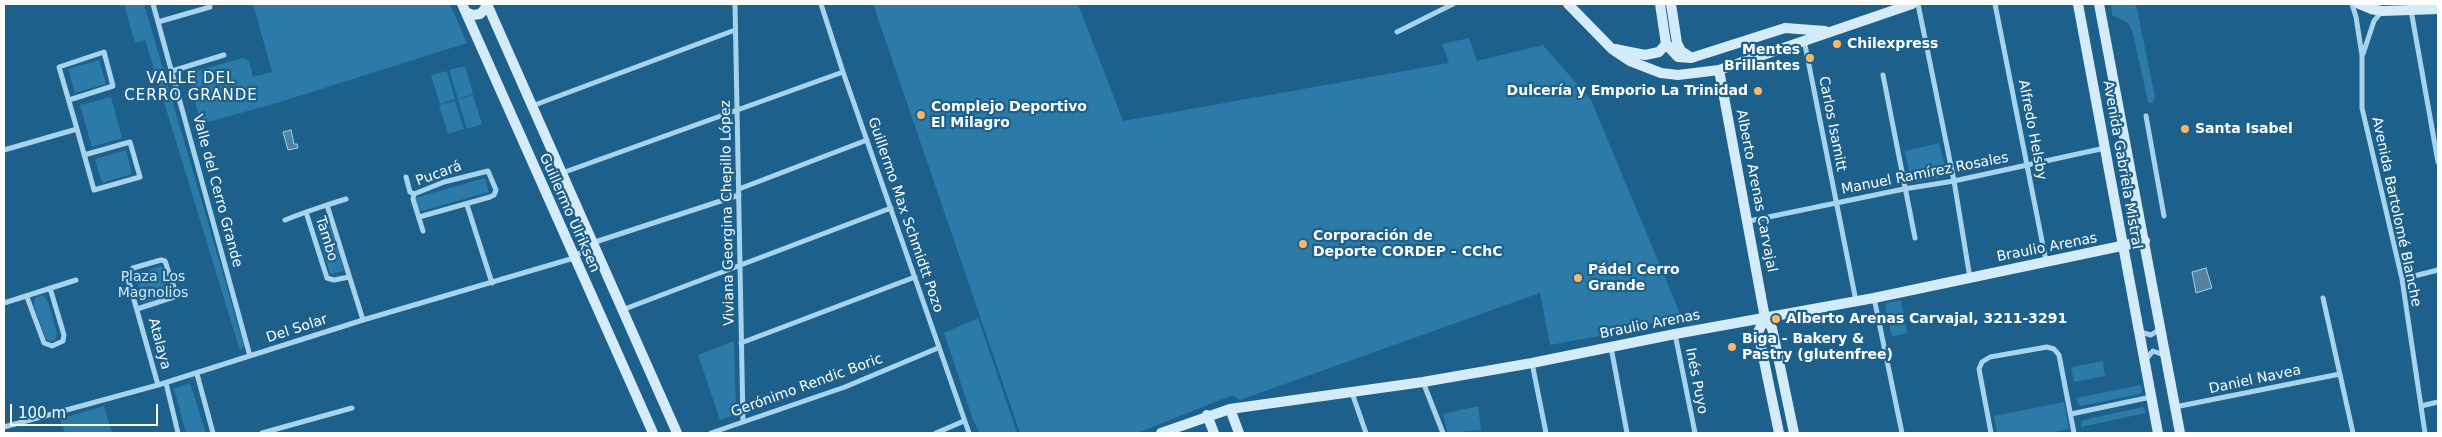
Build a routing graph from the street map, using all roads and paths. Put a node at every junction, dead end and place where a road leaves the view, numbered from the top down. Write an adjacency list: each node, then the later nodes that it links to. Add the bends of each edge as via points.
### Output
1 (153, 4): 21 (street, Valle del Cerro Grande)
2 (487, 4): 17 (main road, via 480,14 473,15); 37 (main road, Guillermo Ulriksen)
3 (735, 4): 23 (street, Viviana Georgina Chepillo López)
4 (822, 4): 34 (street, Guillermo Max Schmidtt Pozo)
5 (1453, 4): 24 (street)
6 (1568, 4): 28 (main road)
7 (1660, 4): 27 (main road)
8 (1672, 4): 31 (main road, via 1677,43 1681,51)
9 (1912, 4): 25 (main road)
10 (1918, 4): 50 (street)
11 (1995, 4): 47 (street, Alfredo Helsby)
12 (2078, 4): 43 (main road, Avenida Gabriela Mistral)
13 (2099, 4): 66 (main road, Avenida Gabriela Mistral)
14 (2352, 4): 29 (street, Avenida Bartolomé Blanche)
15 (2359, 4): 20 (main road)
16 (210, 7): 21 (street)
17 (464, 8): 69 (main road, Guillermo Ulriksen)
18 (2438, 8): 19 (main road)
19 (2411, 10): 20 (main road); 42 (street)
20 (2382, 11): 29 (street, Avenida Bartolomé Blanche, via 2374,22)
21 (158, 22): 32 (street, Valle del Cerro Grande)
22 (1793, 27): 25 (main road); 26 (main road); 31 (main road)
23 (735, 30): 37 (street); 38 (street, Viviana Georgina Chepillo López)
24 (1397, 32)
25 (1829, 32): 26 (main road)
26 (1804, 40): 33 (main road); 55 (street, Carlos Isamitt)
27 (1666, 44): 28 (main road, via 1649,56); 31 (main road, via 1678,57)
28 (1612, 49): 33 (main road, via 1640,66 1661,73 1678,75)
29 (2362, 55): 77 (street, Avenida Bartolomé Blanche, via 2362,108)
30 (224, 56): 32 (street)
31 (1691, 58)
32 (172, 70): 95 (street, Valle del Cerro Grande)
33 (1719, 70): 63 (main road, Alberto Arenas Carvajal)
34 (843, 72): 38 (street); 41 (street, Guillermo Max Schmidtt Pozo)
35 (1883, 75): 51 (street)
36 (69, 100): 36 (street, via 113,86 104,52 59,67); 40 (street)
37 (532, 106): 48 (main road, Guillermo Ulriksen)
38 (737, 112): 48 (street); 52 (street, Viviana Georgina Chepillo López)
39 (2146, 116): 60 (street)
40 (76, 129): 44 (street); 45 (street)
41 (868, 140): 52 (street); 58 (street, Guillermo Max Schmidtt Pozo)
42 (2437, 142): 46 (street)
43 (2105, 148): 47 (street, Manuel Ramírez Rosales); 68 (main road, Avenida Gabriela Mistral)
44 (4, 150)
45 (84, 155): 45 (street, via 94,190 140,177 130,142)
46 (2438, 162)
47 (2027, 165): 50 (street, Manuel Ramírez Rosales); 70 (street, Alfredo Helsby)
48 (562, 173): 67 (main road, Guillermo Ulriksen)
49 (406, 177): 53 (street, via 410,192)
50 (1954, 181): 51 (street, Manuel Ramírez Rosales); 75 (street)
51 (1904, 188): 55 (street, Manuel Ramírez Rosales); 65 (street)
52 (739, 192): 67 (street); 71 (street, Viviana Georgina Chepillo López)
53 (414, 194): 57 (street, Pucará, via 444,182 488,171 496,190 494,194); 61 (street, Pucará)
54 (346, 199): 56 (street, Tambo)
55 (1835, 203): 63 (street, Manuel Ramírez Rosales); 83 (street, Carlos Isamitt)
56 (327, 205): 59 (street, Tambo); 73 (street, Tambo)
57 (466, 205): 61 (street, Pucará); 78 (street)
58 (891, 208): 71 (street); 74 (street, Guillermo Max Schmidtt Pozo)
59 (306, 212): 62 (street, Tambo); 73 (street, Tambo, via 327,278)
60 (2164, 216)
61 (419, 217): 64 (street)
62 (285, 220)
63 (1749, 221): 87 (main road, Alberto Arenas Carvajal)
64 (423, 232)
65 (1915, 238)
66 (2144, 242): 68 (main road, Braulio Arenas); 89 (main road, Avenida Gabriela Mistral)
67 (592, 243): 69 (street, Del Solar); 86 (main road, Guillermo Ulriksen)
68 (2123, 247): 70 (main road, Braulio Arenas); 90 (main road, Avenida Gabriela Mistral)
69 (574, 258): 78 (street, Del Solar); 119 (main road, Guillermo Ulriksen)
70 (2046, 261): 75 (main road, Braulio Arenas)
71 (739, 267): 86 (street); 92 (street, Viviana Georgina Chepillo López)
72 (2438, 270): 77 (street)
73 (349, 277): 88 (street, Tambo)
74 (915, 277): 92 (street); 94 (street, Guillermo Max Schmidtt Pozo)
75 (1970, 278): 81 (main road, Braulio Arenas)
76 (76, 280): 79 (street)
77 (2402, 280): 107 (street, Avenida Bartolomé Blanche)
78 (492, 283): 88 (street, Del Solar)
79 (50, 288): 80 (street); 80 (street, via 64,335 63,341 52,346 44,343)
80 (27, 297): 84 (street)
81 (1874, 298): 83 (main road, Braulio Arenas); 134 (street)
82 (2323, 298): 100 (street)
83 (1856, 301): 87 (main road, Braulio Arenas)
84 (4, 303)
85 (137, 309): 85 (street, Atalaya, via 176,296 165,261 129,271); 103 (street, Atalaya)
86 (622, 310): 120 (main road, Guillermo Ulriksen)
87 (1765, 318): 91 (main road, Braulio Arenas); 132 (main road, Alberto Arenas Carvajal, via 1758,332); 133 (main road, Alberto Arenas Carvajal, via 1772,328)
88 (363, 320): 95 (street, Del Solar)
89 (2160, 329): 90 (street, via 2151,335); 96 (main road, Avenida Gabriela Mistral)
90 (2140, 332): 97 (main road, Avenida Gabriela Mistral)
91 (1675, 334): 93 (main road, Braulio Arenas); 131 (street, Inés Puyo)
92 (741, 343): 114 (street, Viviana Georgina Chepillo López)
93 (1611, 347): 98 (main road, Braulio Arenas); 130 (street)
94 (938, 348): 113 (street, Guillermo Max Schmidtt Pozo); 114 (street, Gerónimo Rendic Boric, via 845,387)
95 (250, 356): 99 (street, Del Solar)
96 (2165, 356): 97 (street, via 2153,352); 109 (main road, Avenida Gabriela Mistral)
97 (2146, 359): 105 (main road, Avenida Gabriela Mistral)
98 (1532, 363): 101 (main road, Braulio Arenas); 129 (street)
99 (197, 374): 102 (street, Del Solar); 117 (street)
100 (2340, 374): 109 (street, Daniel Navea); 139 (street)
101 (1422, 382): 104 (main road, Braulio Arenas); 128 (street)
102 (166, 383): 103 (street, Del Solar); 116 (street)
103 (158, 385): 115 (street, Del Solar)
104 (1352, 393): 110 (main road, Braulio Arenas); 127 (street)
105 (2151, 398): 111 (street); 137 (main road, Avenida Gabriela Mistral)
106 (2438, 402): 107 (street)
107 (2421, 406): 140 (street, Avenida Bartolomé Blanche)
108 (352, 408): 118 (street)
109 (2175, 408): 138 (main road, Avenida Gabriela Mistral)
110 (1230, 409): 112 (main road, Braulio Arenas); 126 (main road)
111 (2070, 414): 135 (street, via 2054,349 2047,346 1990,357 1982,362 1979,369); 136 (street)
112 (1207, 416): 124 (main road, Braulio Arenas); 125 (main road)
113 (964, 421): 122 (street); 123 (street, Guillermo Max Schmidtt Pozo)
114 (743, 422): 121 (street, Gerónimo Rendic Boric)
115 (4, 427)
116 (178, 433)
117 (213, 433)
118 (262, 433)
119 (653, 433)
120 (677, 433)
121 (711, 433)
122 (936, 433)
123 (969, 433)
124 (1162, 433)
125 (1214, 433)
126 (1239, 433)
127 (1366, 433)
128 (1443, 433)
129 (1546, 433)
130 (1627, 433)
131 (1695, 433)
132 (1779, 433)
133 (1794, 433)
134 (1902, 433)
135 (1991, 433)
136 (2074, 433)
137 (2158, 433)
138 (2180, 433)
139 (2353, 433)
140 (2425, 433)

